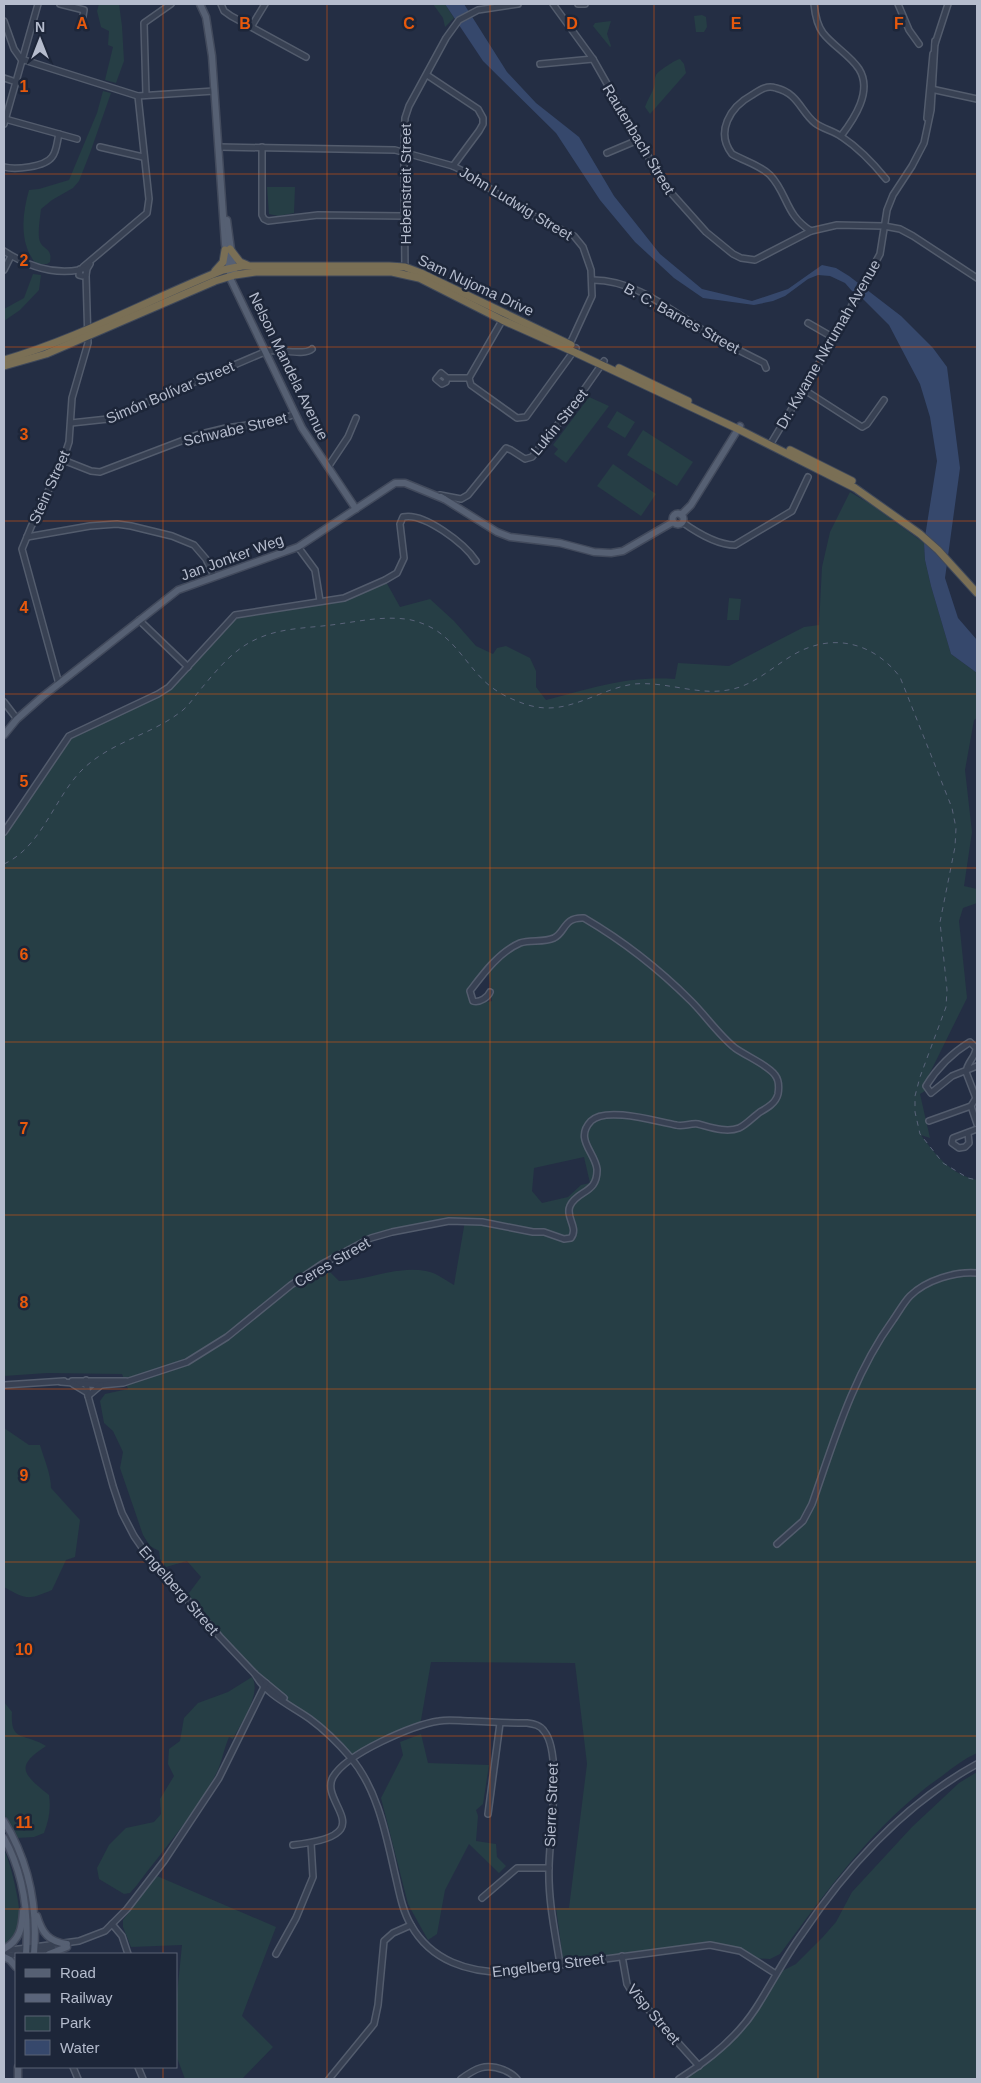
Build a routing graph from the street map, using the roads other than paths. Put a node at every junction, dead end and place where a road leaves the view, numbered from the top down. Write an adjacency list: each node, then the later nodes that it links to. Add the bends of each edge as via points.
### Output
1 (38, 4): 21 (street)
2 (60, 4): 15 (street, via 84,10)
3 (171, 4): 29 (street, via 144,23)
4 (200, 4): 19 (main road, Nelson Mandela Avenue, via 206,17)
5 (204, 4): 19 (main road, Nelson Mandela Avenue, via 212,34)
6 (220, 4): 17 (street, via 224,11)
7 (265, 4): 17 (street)
8 (516, 4): 24 (street, Hebenstreit Street, via 478,10 459,20)
9 (553, 4): 22 (street, Rautenbach Street)
10 (578, 4): 11 (street)
11 (585, 4)
12 (814, 4): 34 (street, via 822,32 858,68 863,81 859,108)
13 (898, 4): 18 (street)
14 (948, 4): 27 (street, Dr. Kwame Nkrumah Avenue, via 936,41)
15 (83, 16)
16 (4, 21): 21 (street)
17 (251, 27): 20 (street)
18 (919, 44)
19 (212, 56): 28 (main road, Nelson Mandela Avenue)
20 (306, 57)
21 (21, 59): 26 (street); 30 (street)
22 (593, 59): 23 (street); 36 (street, Rautenbach Street)
23 (540, 64)
24 (427, 75): 40 (street, Hebenstreit Street, via 405,118); 43 (street, via 478,109 483,118 479,131)
25 (4, 78): 26 (street)
26 (16, 82): 32 (street)
27 (930, 89): 31 (street); 47 (street, Dr. Kwame Nkrumah Avenue, via 926,133 920,152 893,195)
28 (214, 91): 29 (street); 39 (main road, Nelson Mandela Avenue)
29 (146, 95): 30 (street)
30 (138, 96): 42 (street)
31 (977, 98)
32 (5, 122): 33 (street)
33 (59, 134): 35 (street); 44 (street, via 49,160 19,169)
34 (840, 136): 45 (street, via 868,157); 48 (street, via 814,122 798,102 777,88 765,87 746,98 728,117 725,139 728,149 769,174 792,214)
35 (77, 139)
36 (638, 140): 41 (street); 48 (street, Rautenbach Street, via 676,201 706,232 741,258 762,258)
37 (100, 147): 42 (street)
38 (262, 147): 39 (street, John Ludwig Street); 40 (street, John Ludwig Street); 46 (street, via 264,220 318,215)
39 (219, 149): 49 (main road, Nelson Mandela Avenue)
40 (404, 151): 43 (street, John Ludwig Street); 46 (street, Hebenstreit Street)
41 (607, 154)
42 (143, 156): 55 (street, via 149,199 147,213)
43 (453, 166): 59 (street, John Ludwig Street, via 514,206 574,236 588,258)
44 (4, 167)
45 (886, 179)
46 (404, 216): 54 (street, Hebenstreit Street)
47 (884, 226): 48 (street, Rautenbach Street, via 837,225); 58 (street, Rautenbach Street, via 900,228); 63 (street, Dr. Kwame Nkrumah Avenue, via 880,254)
48 (811, 231)
49 (228, 249): 52 (highway, via 240,262); 56 (main road, Nelson Mandela Avenue); 57 (highway)
50 (4, 251): 51 (street)
51 (11, 256): 53 (street); 55 (street, via 39,269)
52 (254, 266): 54 (highway, Sam Nujoma Drive, via 370,265); 56 (highway, Sam Nujoma Drive)
53 (4, 270)
54 (405, 270): 56 (highway, Sam Nujoma Drive); 60 (highway, Sam Nujoma Drive, via 421,273)
55 (82, 272): 62 (street, Stein Street, via 87,287)
56 (232, 272): 57 (highway, Sam Nujoma Drive); 62 (highway, Sam Nujoma Drive); 66 (main road, Nelson Mandela Avenue)
57 (214, 274): 62 (highway, Sam Nujoma Drive)
58 (977, 278)
59 (593, 280): 64 (street, John Ludwig Street, via 590,302); 70 (street, B. C. Barnes Street, via 617,282 633,288 764,363)
60 (504, 317): 64 (highway, Sam Nujoma Drive); 72 (street)
61 (808, 323): 63 (street)
62 (89, 333): 67 (highway, Sam Nujoma Drive); 69 (highway, Sam Nujoma Drive, via 38,357); 77 (street, Stein Street, via 72,398)
63 (834, 338): 73 (street, Dr. Kwame Nkrumah Avenue)
64 (572, 348): 68 (highway, Sam Nujoma Drive); 72 (street, John Ludwig Street, via 524,418 517,418 471,385)
65 (312, 349): 66 (street, via 305,353)
66 (267, 351): 75 (main road, Nelson Mandela Avenue); 77 (street, Simón Bolívar Street, via 108,419)
67 (4, 360)
68 (603, 363): 78 (highway, Sam Nujoma Drive); 84 (street, Lukin Street, via 532,457 525,459 506,448 468,495 457,499)
69 (4, 366)
70 (766, 368)
71 (447, 378): 72 (street)
72 (469, 378)
73 (802, 389): 74 (street, via 862,427); 79 (street, Dr. Kwame Nkrumah Avenue)
74 (884, 400)
75 (295, 414): 80 (street, Schwabe Street, via 277,421 197,435 100,472); 81 (main road, Nelson Mandela Avenue)
76 (356, 418): 81 (street)
77 (71, 423): 80 (street, Stein Street)
78 (739, 428): 79 (highway, Sam Nujoma Drive); 87 (main road)
79 (771, 444): 92 (highway, Sam Nujoma Drive, via 856,484 882,500 958,570)
80 (63, 460): 88 (street, Stein Street)
81 (328, 467): 86 (main road, Nelson Mandela Avenue)
82 (808, 477): 87 (street, via 792,512 735,545 718,541)
83 (412, 486): 84 (main road, Jan Jonker Weg); 85 (main road, Jan Jonker Weg); 86 (main road, Jan Jonker Weg, via 395,483)
84 (438, 495): 85 (main road, Jan Jonker Weg)
85 (444, 499): 87 (main road, Jan Jonker Weg, via 510,537 604,553 633,546 673,522 678,524)
86 (356, 508): 89 (main road, Jan Jonker Weg)
87 (682, 518)
88 (27, 537): 91 (street, via 90,526 131,526 194,545); 96 (street, Stein Street, via 22,553)
89 (298, 547): 91 (main road, Jan Jonker Weg); 93 (street, via 316,570)
90 (476, 561): 93 (street, via 464,546 442,530 413,517 403,517 400,524 404,558 397,573 344,598)
91 (214, 576): 94 (main road, Jan Jonker Weg, via 178,590)
92 (977, 593)
93 (320, 601): 95 (street, via 235,615)
94 (139, 620): 95 (street); 96 (main road, Jan Jonker Weg)
95 (188, 667): 100 (street, via 158,694 69,736)
96 (59, 684): 98 (main road, Jan Jonker Weg)
97 (4, 702): 98 (street)
98 (17, 719): 99 (main road, Jan Jonker Weg)
99 (4, 735)
100 (4, 832)
101 (490, 992): 111 (street, Ceres Street, via 476,1002 470,995 492,964 510,949 526,942 555,937 569,921 584,918 649,961 727,1040 772,1072 778,1081 778,1094 775,1100 739,1128 718,1129 690,1123 675,1125 627,1115 593,1119 584,1140 594,1156 597,1176 589,1190 570,1205 572,1237 564,1239 497,1223 449,1221 371,1238 291,1285 202,1354)
102 (977, 1066): 103 (street)
103 (966, 1072): 103 (street, via 952,1076 931,1093 926,1086 934,1072 970,1042 976,1048 976,1054); 104 (street, via 970,1088)
104 (977, 1098): 105 (street)
105 (971, 1106): 106 (street); 107 (street)
106 (929, 1121)
107 (977, 1124)
108 (977, 1129): 109 (street)
109 (968, 1133)
110 (977, 1273): 118 (street, via 949,1276 911,1295 882,1335 851,1394 803,1521)
111 (126, 1381): 113 (street, Ceres Street); 116 (street, Ceres Street)
112 (61, 1382): 113 (street, Ceres Street); 114 (street, Ceres Street); 115 (street, Ceres Street)
113 (86, 1382): 114 (street, Ceres Street); 116 (street, Ceres Street); 117 (street, Engelberg Street)
114 (72, 1384): 117 (street)
115 (4, 1385)
116 (101, 1385): 117 (street)
117 (88, 1394): 119 (street, Engelberg Street, via 113,1486 134,1536 176,1588)
118 (777, 1544)
119 (255, 1674): 120 (street, Engelberg Street); 121 (street, Engelberg Street)
120 (259, 1682): 121 (street, Engelberg Street); 122 (street)
121 (265, 1685): 122 (street); 123 (street, Engelberg Street); 124 (street, Engelberg Street)
122 (260, 1696): 123 (street); 137 (street, via 202,1805 143,1889)
123 (276, 1696): 124 (street, Engelberg Street)
124 (289, 1704): 126 (street, Engelberg Street, via 319,1726)
125 (500, 1723): 126 (street, Sierre Street, via 432,1722 379,1743); 128 (street); 133 (street, Sierre Street, via 534,1724 547,1736 554,1764)
126 (352, 1759): 131 (street, Sierre Street, via 337,1772 332,1782 343,1819 341,1829 330,1838); 138 (street, Engelberg Street, via 380,1815)
127 (977, 1764): 150 (street, via 940,1788 884,1834 823,1904)
128 (488, 1814)
129 (4, 1821): 136 (main road, via 28,1872)
130 (4, 1838): 134 (main road)
131 (311, 1843): 132 (street); 145 (street, via 313,1877)
132 (293, 1846)
133 (548, 1868): 135 (street, via 517,1868); 148 (street, Sierre Street)
134 (22, 1884): 140 (main road, via 22,1928 14,1942); 141 (main road, via 27,1920)
135 (482, 1898)
136 (34, 1903): 139 (main road, via 46,1935); 142 (main road)
137 (112, 1924): 139 (street, via 105,1931); 144 (street, via 122,1936)
138 (411, 1925): 148 (street, Engelberg Street, via 435,1952 471,1970 508,1972); 152 (street, via 384,1941 374,2024)
139 (67, 1946): 142 (street); 143 (main road)
140 (4, 1950): 141 (street)
141 (26, 1951): 142 (street)
142 (35, 1951)
143 (51, 1953)
144 (128, 1953)
145 (276, 1954)
146 (4, 1956): 149 (main road)
147 (622, 1956): 148 (street, Engelberg Street); 150 (street, Engelberg Street, via 710,1945 740,1951); 151 (street, Visp Street, via 630,1989)
148 (560, 1964)
149 (15, 1966)
150 (776, 1974): 151 (street, via 744,2024)
151 (699, 2066): 155 (street)
152 (329, 2079)
153 (461, 2079): 154 (street, via 476,2068 488,2066 511,2073)
154 (517, 2079)
155 (679, 2079)

